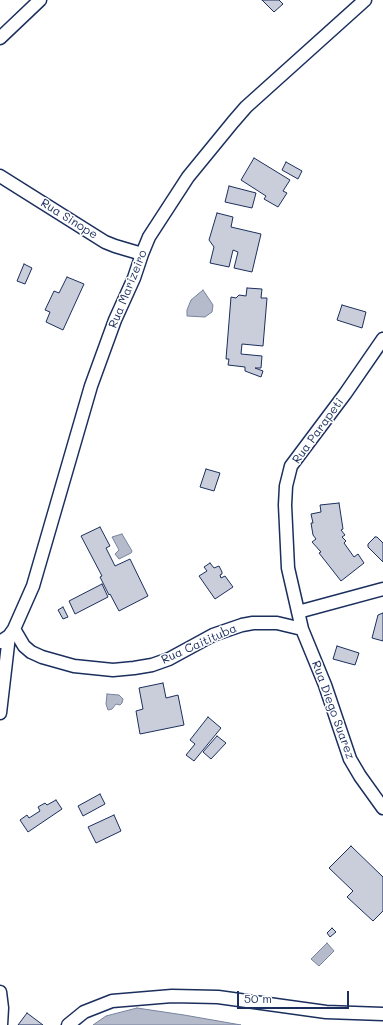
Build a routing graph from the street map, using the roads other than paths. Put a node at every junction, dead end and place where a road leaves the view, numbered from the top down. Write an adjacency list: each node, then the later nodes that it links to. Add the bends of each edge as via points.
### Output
1 (40, 0): 3 (street)
2 (365, 0): 5 (street, Rua Marizeiro, via 246,107 188,177)
3 (0, 38)
4 (0, 176): 5 (street, Rua Sinope, via 105,242)
5 (142, 254): 10 (street, Rua Marizeiro, via 102,356 33,586)
6 (383, 339): 8 (street, Rua Parapeti, via 291,466 285,504 288,568)
7 (383, 589): 8 (street)
8 (298, 612): 9 (street, Rua Parapeti)
9 (302, 629): 10 (street, Rua Caitituba, via 277,623 242,625 213,635 169,659 152,665 113,670 74,666 42,657); 12 (street, Rua Diego Suarez, via 325,685 350,758)
10 (7, 636): 11 (street, Rua Marizeiro)
11 (0, 714)
12 (383, 808)
13 (0, 992): 15 (street)
14 (383, 1014): 16 (street, via 326,1012 218,997 172,996 112,1001 84,1012)
15 (0, 1025)
16 (68, 1025)

